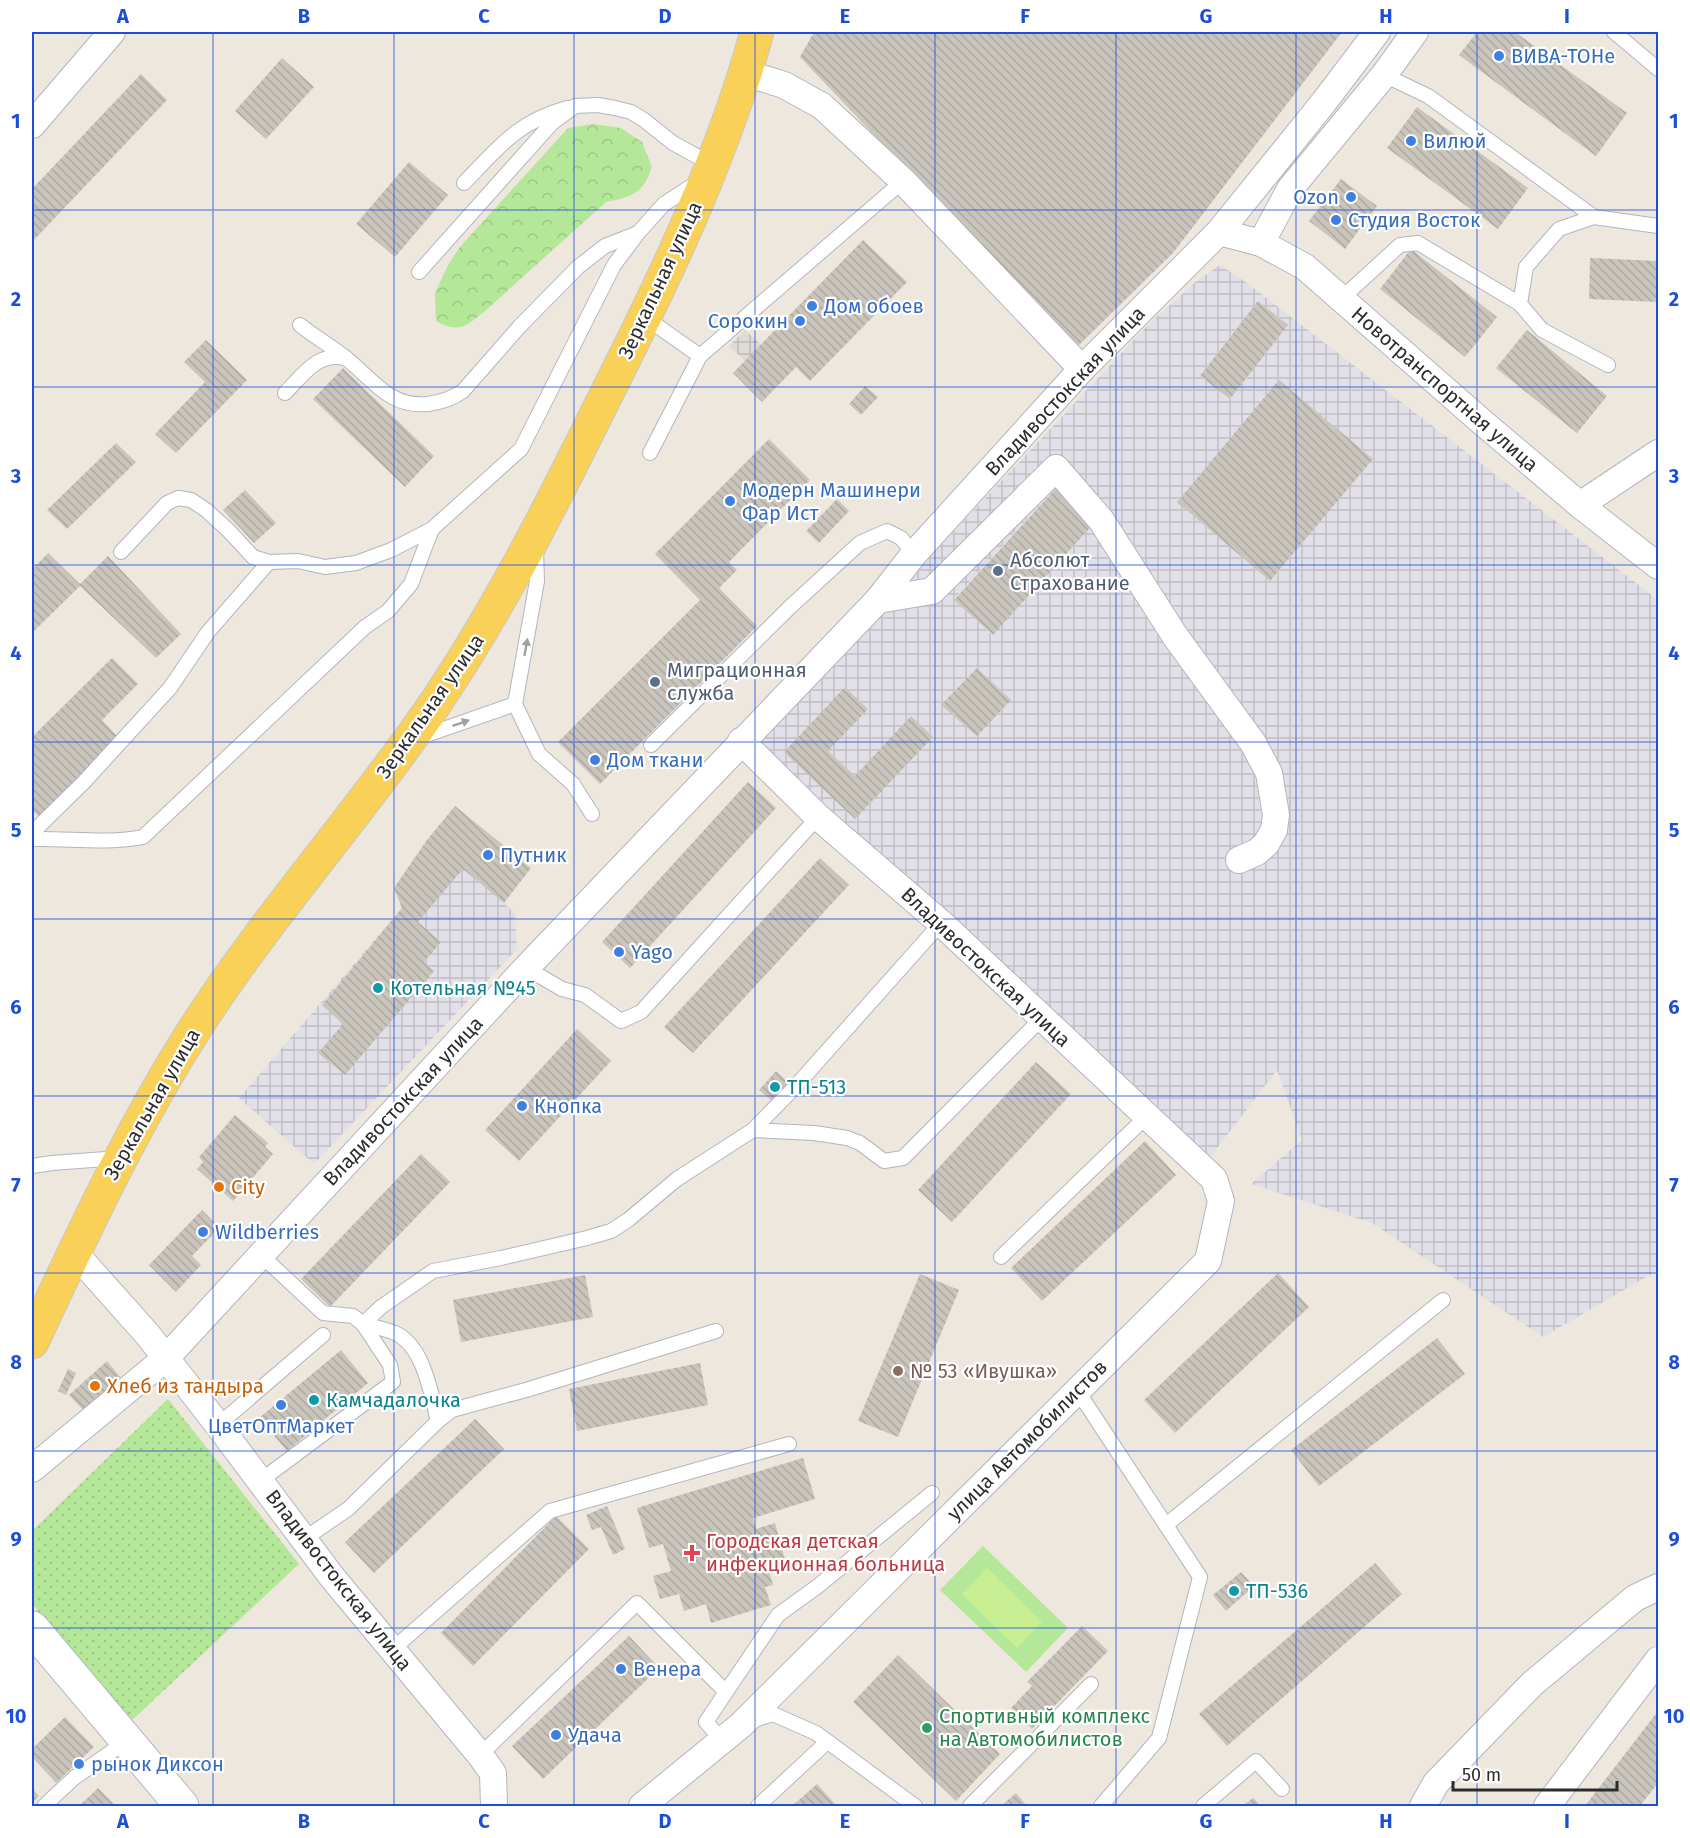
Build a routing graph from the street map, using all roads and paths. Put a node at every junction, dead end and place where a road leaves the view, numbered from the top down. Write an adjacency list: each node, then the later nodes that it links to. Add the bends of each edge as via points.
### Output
1 (112, 32): 10 (street)
2 (757, 32): 7 (main road, Зеркальная улица)
3 (1377, 32): 16 (street, Владивостокская улица)
4 (1415, 32): 8 (street)
5 (1614, 32): 6 (lane)
6 (1659, 69)
7 (746, 73): 11 (main road, Зеркальная улица); 12 (street, via 784,85 822,106)
8 (1384, 75): 14 (lane, via 1428,96); 18 (street, via 1290,189)
9 (575, 106): 11 (lane, via 598,105 631,112); 13 (lane, via 545,114 513,133); 19 (lane, via 552,123)
10 (32, 125)
11 (709, 170): 17 (lane, via 664,204); 22 (main road, Зеркальная улица)
12 (903, 181): 24 (lane); 27 (street)
13 (464, 183)
14 (1594, 217): 15 (lane); 21 (lane, via 1559,229 1526,267)
15 (1659, 226)
16 (1219, 232): 18 (street, Новотранспортная улица); 27 (street, Владивостокская улица)
17 (638, 233): 25 (lane, via 605,246 578,267 454,397 405,404 386,394); 32 (lane, via 614,265 521,448)
18 (1261, 243): 20 (street, Новотранспортная улица, via 1305,267)
19 (419, 272)
20 (1341, 299): 21 (lane, via 1400,245 1418,243); 31 (street, Новотранспортная улица)
21 (1520, 304): 26 (lane, via 1542,330)
22 (646, 318): 24 (lane); 33 (main road, Зеркальная улица)
23 (300, 325): 25 (lane)
24 (700, 356): 29 (lane)
25 (345, 358): 28 (lane, via 332,356 320,360)
26 (1608, 364)
27 (1082, 369): 35 (street, Владивостокская улица)
28 (285, 393)
29 (651, 453)
30 (1659, 453): 31 (street)
31 (1580, 505): 37 (street, Новотранспортная улица)
32 (432, 529): 36 (lane, via 356,563 324,567 298,561); 46 (lane, via 411,584 387,611 364,627 143,837)
33 (536, 537): 39 (lane, one-way to 33, via 537,581); 41 (main road, Зеркальная улица, via 493,614)
34 (121, 552): 36 (lane, via 167,503 184,498 206,510 253,557)
35 (914, 554): 38 (street, Владивостокская улица); 42 (lane, via 901,538 887,531 860,543)
36 (269, 562): 45 (lane, via 208,632 170,688)
37 (1659, 566)
38 (878, 600): 40 (street, Владивостокская улица); 47 (street, via 932,591 1056,468 1101,520 1175,636 1253,743 1269,773 1276,815 1274,830 1257,852)
39 (515, 704): 41 (lane, one-way to 39); 43 (lane, via 539,754 573,784)
40 (741, 741): 44 (street, Владивостокская улица); 49 (street, Владивостокская улица)
41 (408, 742): 53 (main road, Зеркальная улица, via 229,977 165,1076)
42 (651, 746)
43 (592, 814)
44 (818, 816): 48 (street, Владивостокская улица); 49 (lane, via 641,1012 621,1021 585,994 562,989)
45 (32, 833)
46 (32, 838)
47 (1239, 860)
48 (941, 923): 50 (street, Владивостокская улица); 52 (lane)
49 (526, 968): 57 (street, Владивостокская улица)
50 (1042, 1018): 51 (street, Владивостокская улица); 52 (lane, via 903,1158 884,1161 847,1138)
51 (1147, 1116): 55 (street, Владивостокская улица, via 1214,1179); 58 (lane)
52 (753, 1130): 60 (lane, via 677,1179 611,1231 433,1271)
53 (120, 1158): 54 (lane); 56 (main road, Зеркальная улица)
54 (32, 1166)
55 (1221, 1201): 65 (street, улица Автомобилистов, via 1208,1261)
56 (74, 1251): 63 (main road, Зеркальная улица); 64 (street, Владивостокская улица)
57 (261, 1255): 60 (lane, via 323,1313 353,1316); 64 (street, Владивостокская улица)
58 (1000, 1257)
59 (1443, 1300): 72 (lane)
60 (363, 1324): 66 (lane, via 397,1334 413,1349 426,1373); 70 (lane, via 390,1365 393,1382)
61 (716, 1331): 66 (lane, via 452,1410)
62 (323, 1335): 67 (lane)
63 (32, 1342)
64 (166, 1358): 67 (street, Владивостокская улица); 69 (street, Владивостокская улица)
65 (1077, 1390): 72 (lane); 80 (street, улица Автомобилистов)
66 (438, 1421): 73 (lane, via 348,1509)
67 (218, 1425): 70 (street, Владивостокская улица)
68 (789, 1444): 76 (lane, via 550,1511)
69 (32, 1466)
70 (260, 1480): 73 (street, Владивостокская улица)
71 (932, 1493): 79 (lane, via 778,1615)
72 (1166, 1525): 92 (lane, via 1200,1577 1159,1738)
73 (304, 1539): 76 (street, Владивостокская улица)
74 (1659, 1587): 94 (street, via 1635,1599 1532,1684 1436,1783)
75 (32, 1628): 81 (street)
76 (393, 1650): 83 (street, Владивостокская улица)
77 (1659, 1660): 95 (street)
78 (1091, 1684): 91 (lane)
79 (726, 1692): 80 (lane, via 706,1722); 83 (lane, via 637,1603)
80 (731, 1732): 82 (lane, via 773,1714); 88 (street, улица Автомобилистов)
81 (128, 1740): 85 (lane, via 74,1778); 86 (street)
82 (828, 1742): 89 (lane); 90 (lane)
83 (480, 1755): 87 (street, Владивостокская улица, via 493,1773)
84 (1282, 1790): 93 (lane, via 1256,1761)
85 (44, 1806)
86 (182, 1806)
87 (494, 1806)
88 (642, 1806)
89 (759, 1806)
90 (915, 1806)
91 (970, 1806)
92 (1101, 1806)
93 (1203, 1806)
94 (1423, 1806)
95 (1547, 1806)

